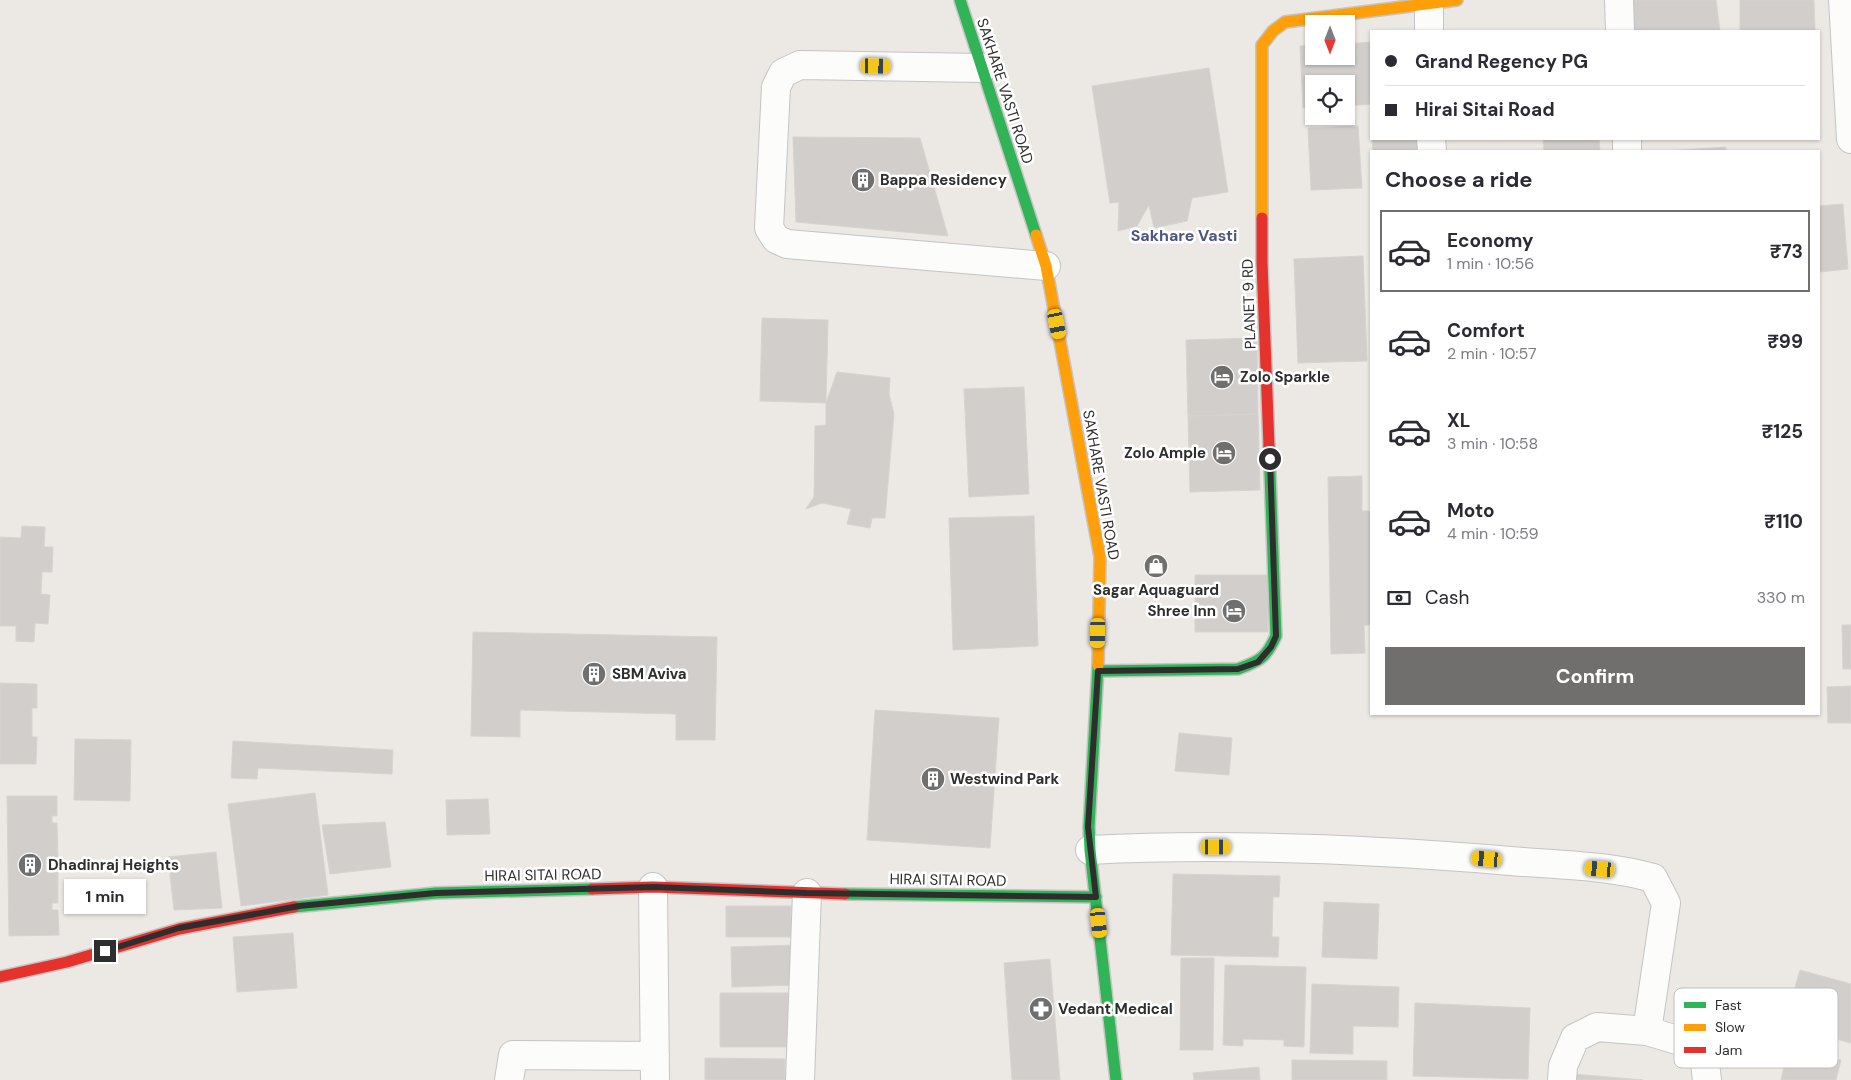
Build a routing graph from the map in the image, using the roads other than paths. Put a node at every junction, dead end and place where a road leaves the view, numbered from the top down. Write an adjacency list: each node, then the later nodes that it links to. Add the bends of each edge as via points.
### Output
1 (960, 0): 8 (street, SAKHARE VASTI ROAD)
2 (1457, 0): 5 (street, PLANET 9 RD)
3 (1618, 0): 7 (street)
4 (1843, 0): 9 (street)
5 (1421, 3): 6 (street); 11 (street, PLANET 9 RD, via 1285,22 1262,45 1262,263 1276,636 1271,647 1258,662 1238,669)
6 (1429, 30)
7 (1620, 30)
8 (982, 68): 10 (street, SAKHARE VASTI ROAD); 10 (street, via 800,65 783,72 776,87 769,228 776,239 788,244)
9 (1851, 139)
10 (1046, 266): 11 (street, SAKHARE VASTI ROAD, via 1100,557)
11 (1098, 671): 12 (street, SAKHARE VASTI ROAD, via 1088,827)
12 (1090, 850): 15 (street, SAKHARE VASTI ROAD); 17 (street, via 1252,847 1412,853 1600,869 1653,878 1666,902)
13 (654, 887): 14 (street, HIRAI SITAI ROAD); 16 (street, HIRAI SITAI ROAD, via 436,893 299,906 179,928 67,962); 19 (street)
14 (807, 893): 15 (street, HIRAI SITAI ROAD); 21 (street)
15 (1096, 897): 22 (street, SAKHARE VASTI ROAD)
16 (0, 977)
17 (1647, 1031): 18 (street); 23 (street, via 1597,1027 1575,1038 1563,1066)
18 (1674, 1039)
19 (655, 1068): 20 (street, via 513,1056)
20 (509, 1080)
21 (800, 1080)
22 (1116, 1080)
23 (1562, 1080)

